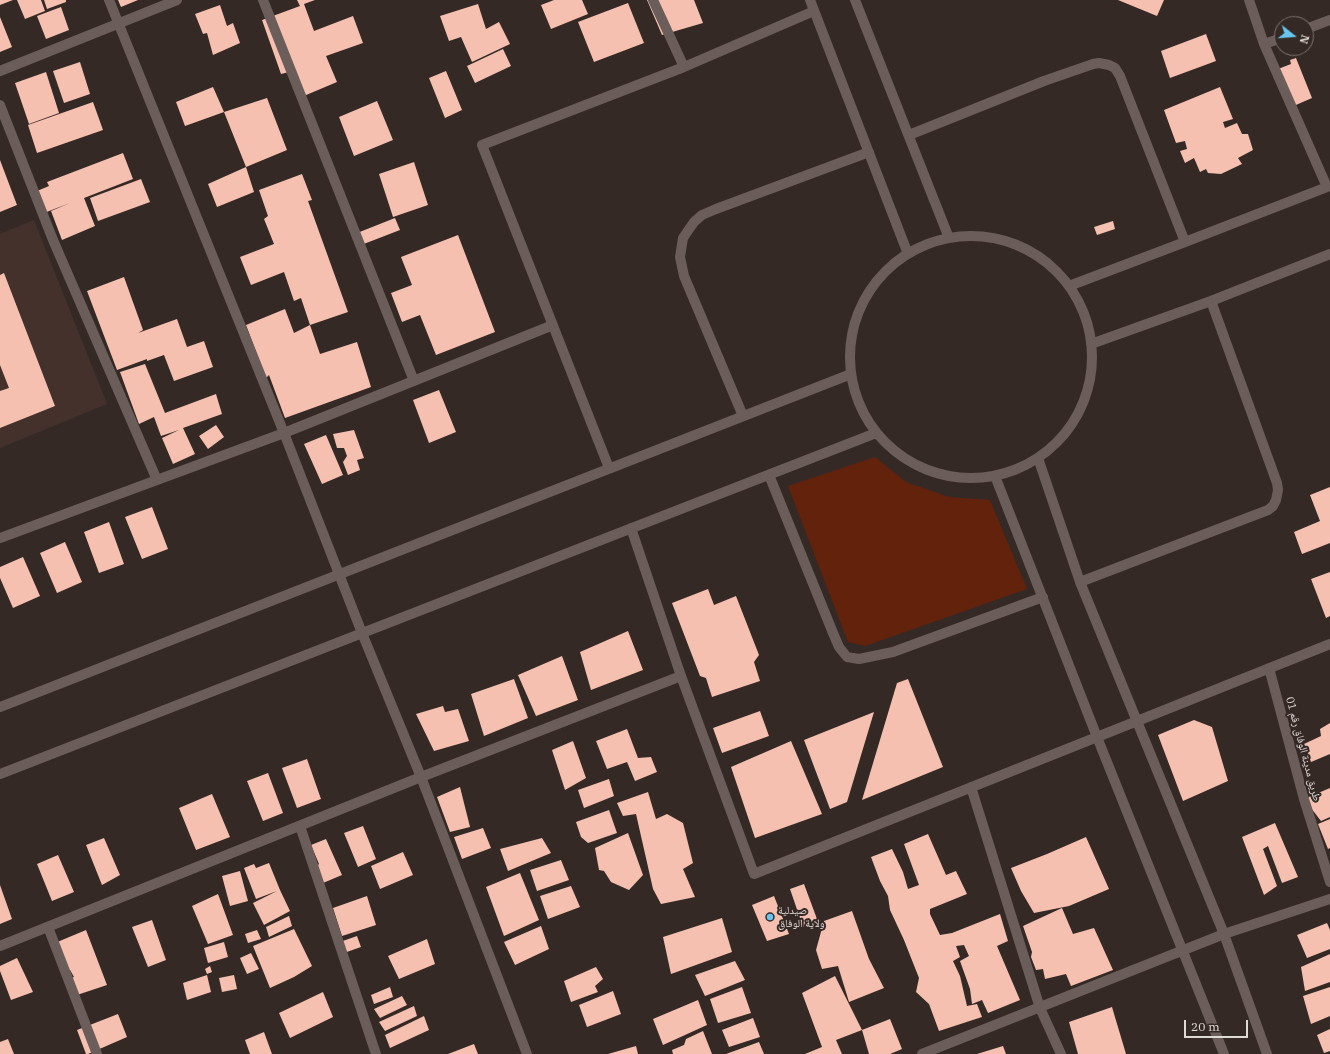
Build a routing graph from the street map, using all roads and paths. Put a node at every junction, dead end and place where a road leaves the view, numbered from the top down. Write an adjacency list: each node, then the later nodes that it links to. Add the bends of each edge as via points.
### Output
1 (109, 0): 10 (street)
2 (177, 0): 10 (street)
3 (263, 0): 29 (street)
4 (653, 0): 14 (street)
5 (810, 0): 8 (street)
6 (856, 0): 17 (street)
7 (1249, 0): 13 (street)
8 (814, 12): 14 (street); 18 (street)
9 (1330, 20): 11 (street)
10 (118, 23): 15 (street); 31 (street)
11 (1314, 26)
12 (1274, 41): 13 (street)
13 (1264, 44): 19 (street)
14 (684, 68): 26 (street, via 482,145)
15 (0, 71)
16 (0, 105): 37 (street, via 53,240)
17 (909, 135): 20 (street); 21 (street, via 1044,81 1093,64 1109,65 1115,68 1120,76)
18 (869, 152): 22 (street); 30 (street, via 702,215 683,238 680,257 684,276)
19 (1328, 186): 21 (street)
20 (949, 238): 22 (street, via 928,244); 24 (street, via 983,236 1016,244 1045,261)
21 (1185, 242): 24 (street)
22 (908, 254): 28 (street, via 881,276 862,305 851,338)
23 (1330, 254): 25 (street)
24 (1069, 286): 27 (street, via 1084,313)
25 (1211, 301): 27 (street); 41 (street, via 1277,483 1276,500 1268,510)
26 (553, 325): 29 (street); 34 (street)
27 (1091, 344): 33 (street, via 1090,377 1080,409 1063,436)
28 (851, 374): 30 (street); 32 (street, via 859,405)
29 (414, 380): 31 (street)
30 (743, 416): 34 (street)
31 (284, 433): 37 (street); 40 (street)
32 (876, 433): 35 (street); 36 (street, via 900,456 929,472 962,479)
33 (1038, 458): 36 (street, via 1018,469); 41 (street)
34 (609, 468): 40 (street)
35 (768, 475): 38 (street); 42 (street, via 833,633 846,657 859,659 893,652)
36 (995, 476): 42 (street)
37 (157, 480): 39 (street)
38 (631, 528): 43 (street); 46 (street)
39 (0, 538)
40 (339, 574): 43 (street); 47 (street)
41 (1080, 582): 48 (street)
42 (1043, 597): 49 (street)
43 (362, 633): 50 (street); 51 (street)
44 (1330, 644): 45 (street)
45 (1269, 668): 48 (street); 54 (street, طريق مدينة الوفاق رقم 01, via 1304,799)
46 (681, 676): 51 (street); 52 (street, via 754,874)
47 (0, 708)
48 (1136, 721): 49 (street); 57 (street)
49 (1097, 737): 52 (street); 59 (street)
50 (0, 774)
51 (421, 777): 53 (street); 63 (street)
52 (971, 786): 60 (street)
53 (300, 826): 56 (street); 62 (street)
54 (1330, 882)
55 (1330, 899): 57 (street)
56 (48, 927): 58 (street); 61 (street)
57 (1224, 934): 59 (street); 67 (street)
58 (0, 946)
59 (1183, 950): 60 (street); 66 (street)
60 (1040, 1008): 64 (street); 65 (street)
61 (97, 1054)
62 (376, 1054)
63 (527, 1054)
64 (922, 1054)
65 (1061, 1054)
66 (1224, 1054)
67 (1267, 1054)

